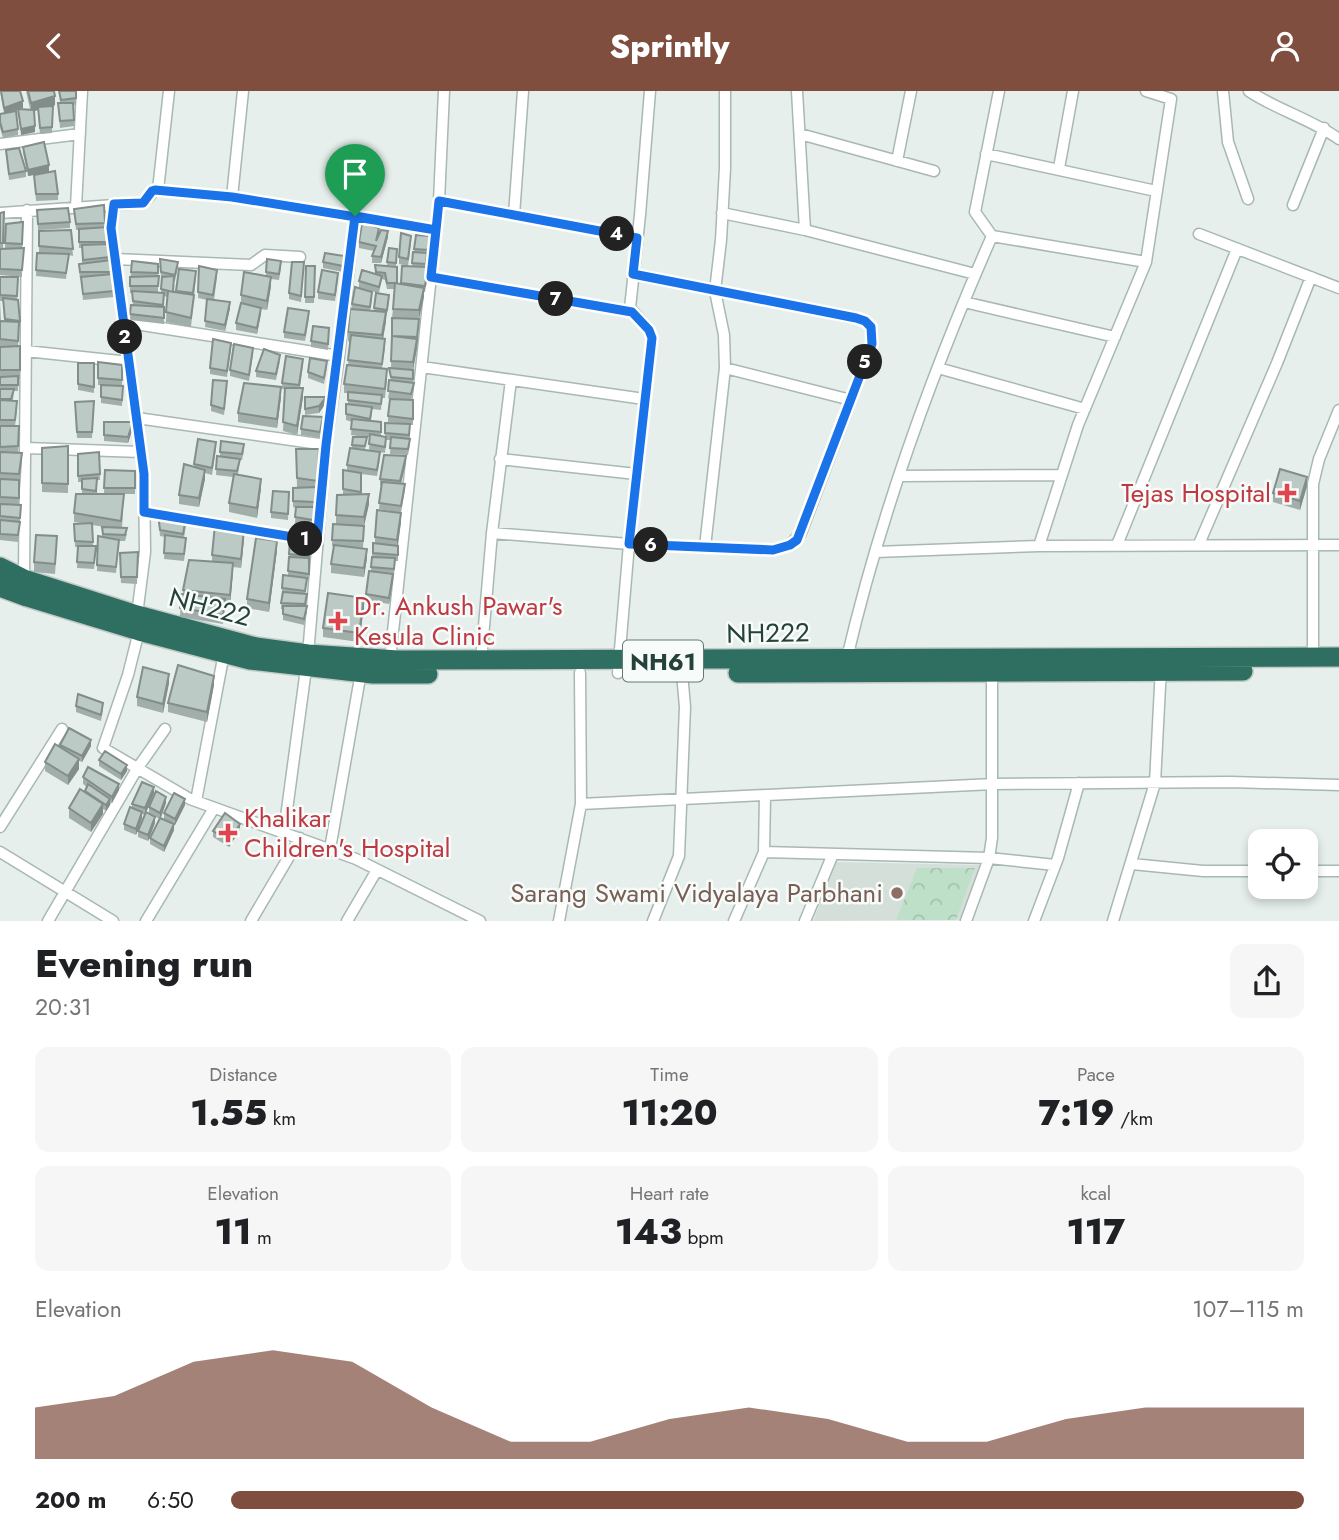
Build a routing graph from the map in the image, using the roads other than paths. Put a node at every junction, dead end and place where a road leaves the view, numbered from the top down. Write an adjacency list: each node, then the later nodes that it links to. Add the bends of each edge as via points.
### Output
1 (82, 91): 16 (street)
2 (169, 91): 24 (street)
3 (243, 91): 26 (street)
4 (444, 91): 28 (street)
5 (523, 91): 35 (street)
6 (650, 91): 41 (street)
7 (725, 91): 34 (street)
8 (797, 91): 17 (street)
9 (911, 91): 21 (street)
10 (999, 91): 20 (street)
11 (1073, 91): 22 (street)
12 (1146, 91): 25 (street, via 1171,99)
13 (1223, 91): 27 (street, via 1228,142)
14 (1249, 91): 15 (street)
15 (1324, 128): 18 (street); 30 (street)
16 (80, 134): 19 (street); 31 (street)
17 (800, 134): 21 (street); 38 (street)
18 (1339, 139)
19 (0, 144)
20 (986, 155): 22 (street); 40 (street, via 975,212)
21 (897, 161): 23 (street)
22 (1059, 168): 25 (street)
23 (934, 171)
24 (158, 191): 26 (street); 29 (street, via 152,191 143,203)
25 (1156, 191): 45 (street)
26 (232, 197): 36 (street)
27 (1248, 199)
28 (439, 201): 35 (street); 37 (street)
29 (114, 204): 31 (street); 44 (street)
30 (1293, 205)
31 (76, 207): 32 (street)
32 (27, 210): 33 (street); 56 (street)
33 (0, 213)
34 (722, 213): 38 (street); 51 (street)
35 (514, 215): 41 (street)
36 (355, 216): 37 (street); 57 (street)
37 (436, 230): 48 (street)
38 (806, 230): 47 (street)
39 (1199, 234): 42 (street)
40 (992, 236): 45 (street); 47 (street)
41 (637, 238): 46 (street)
42 (1237, 249): 49 (street); 81 (street)
43 (300, 257): 44 (street, via 265,255 251,265)
44 (115, 259): 54 (street)
45 (1146, 262): 55 (street)
46 (633, 274): 51 (street); 53 (street)
47 (975, 274): 52 (street)
48 (431, 277): 53 (street); 59 (street)
49 (1311, 277): 50 (street); 79 (street)
50 (1339, 288)
51 (715, 291): 60 (street); 64 (street, via 865,321 871,327 872,344)
52 (964, 302): 55 (street); 61 (street)
53 (632, 312): 63 (street, via 652,338)
54 (123, 322): 57 (street); 58 (street)
55 (1115, 337): 65 (street)
56 (26, 351): 58 (street); 69 (street)
57 (339, 356): 68 (street)
58 (129, 362): 67 (street)
59 (422, 367): 62 (street); 94 (street)
60 (725, 368): 64 (street); 84 (street)
61 (938, 368): 65 (street); 74 (street)
62 (511, 380): 63 (street); 71 (street)
63 (644, 399): 72 (street)
64 (851, 400): 84 (street, via 797,540 773,550)
65 (1085, 409): 73 (street)
66 (1339, 410): 80 (street, via 1315,472)
67 (136, 418): 68 (street); 70 (street)
68 (326, 445): 77 (street)
69 (26, 449): 70 (street); 87 (street)
70 (141, 452): 75 (street)
71 (500, 459): 72 (street); 76 (street)
72 (636, 474): 78 (street)
73 (1062, 475): 74 (street); 83 (street)
74 (899, 476): 85 (street)
75 (144, 512): 77 (street); 89 (street)
76 (492, 533): 78 (street); 96 (street)
77 (317, 541): 95 (street)
78 (629, 544): 84 (street); 98 (street)
79 (1199, 544): 80 (street); 81 (street)
80 (1313, 544): 82 (street); 91 (street)
81 (1116, 545): 83 (street)
82 (1339, 545)
83 (1039, 546): 85 (street)
84 (705, 547)
85 (875, 552): 93 (street)
86 (0, 569): 87 (highway, NH222 / NH61)
87 (24, 579): 89 (highway, NH222 / NH61)
88 (0, 587): 89 (highway, NH222 / NH61)
89 (138, 623): 90 (highway, NH222 / NH61); 95 (highway, NH222 / NH61); 106 (street, via 128,675 103,748)
90 (224, 653): 95 (highway, NH222 / NH61, via 250,660); 113 (street)
91 (1313, 657): 92 (highway, NH222 / NH61); 97 (highway, NH222 / NH61)
92 (1339, 657)
93 (847, 658): 97 (highway, NH222 / NH61); 98 (highway, NH222 / NH61)
94 (390, 660): 95 (highway, NH222 / NH61); 96 (highway, NH222 / NH61)
95 (307, 661): 100 (highway, NH222 / NH61); 117 (street)
96 (481, 661): 98 (highway, NH222 / NH61)
97 (1161, 664): 99 (highway, NH222 / NH61); 101 (highway, NH222 / NH61); 108 (street)
98 (619, 667): 102 (highway, NH222 / NH61); 103 (highway, NH222 / NH61)
99 (1339, 670)
100 (361, 672): 102 (highway, NH222 / NH61); 119 (street)
101 (992, 672): 103 (highway, NH222 / NH61); 109 (street)
102 (580, 673): 114 (street)
103 (682, 673): 112 (street)
104 (62, 729): 116 (street)
105 (164, 729): 106 (street)
106 (138, 769): 113 (street); 130 (street)
107 (1079, 783): 108 (street); 109 (street); 125 (street)
108 (1155, 783): 110 (street); 124 (street)
109 (993, 784): 111 (street); 123 (street)
110 (1339, 785)
111 (765, 796): 112 (street); 121 (street)
112 (681, 800): 114 (street); 139 (street, via 679,856)
113 (196, 801): 115 (street)
114 (581, 804): 138 (street)
115 (214, 808): 117 (street); 134 (street)
116 (0, 827)
117 (284, 832): 118 (street)
118 (300, 838): 119 (street); 135 (street)
119 (330, 849): 126 (street)
120 (0, 852): 130 (street)
121 (764, 852): 122 (street); 140 (street)
122 (833, 854): 123 (street); 141 (street)
123 (989, 858): 125 (street); 142 (street)
124 (1132, 864): 127 (street); 144 (street)
125 (1055, 865): 143 (street)
126 (377, 870): 131 (street); 136 (street)
127 (1248, 871)
128 (1318, 871): 129 (street)
129 (1339, 871)
130 (64, 892): 132 (street); 133 (street)
131 (459, 916): 137 (street)
132 (48, 921)
133 (113, 921)
134 (146, 921)
135 (251, 921)
136 (346, 921)
137 (480, 921)
138 (559, 921)
139 (653, 921)
140 (734, 921)
141 (805, 921)
142 (966, 921)
143 (1034, 921)
144 (1114, 921)

